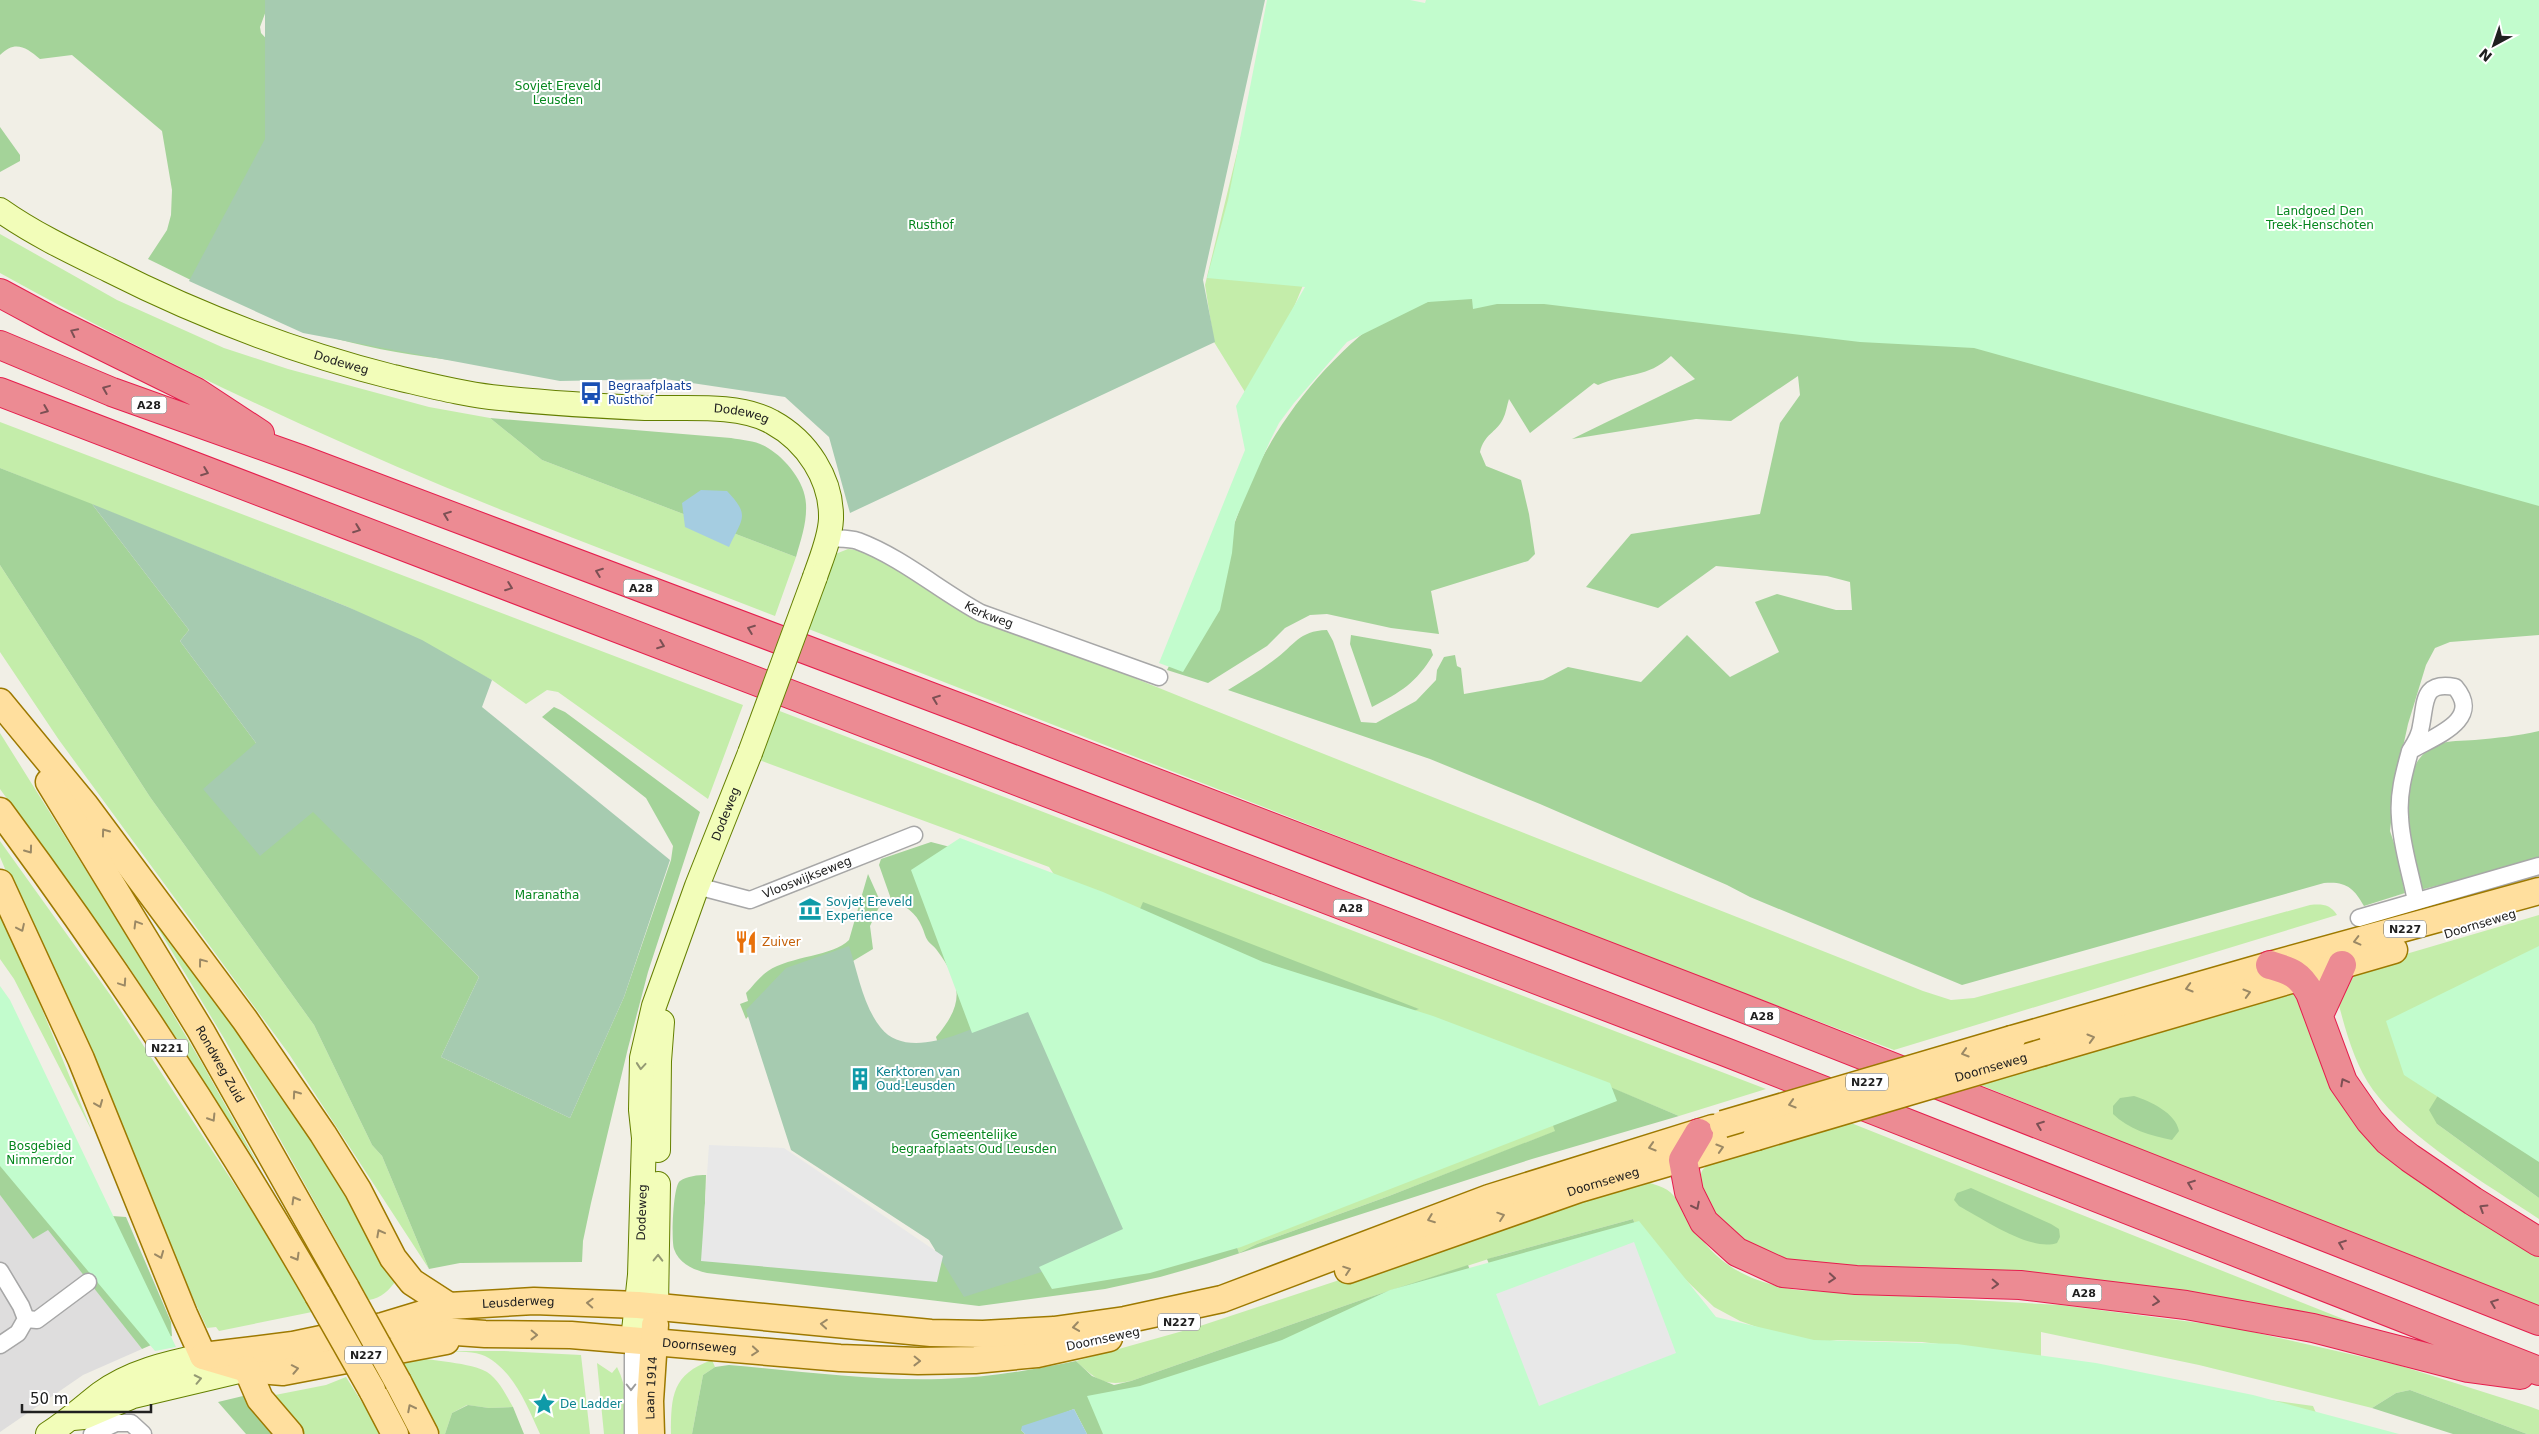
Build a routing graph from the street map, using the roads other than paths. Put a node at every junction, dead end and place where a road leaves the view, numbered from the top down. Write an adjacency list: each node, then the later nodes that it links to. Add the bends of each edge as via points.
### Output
1 (0, 210): 6 (street, Dodeweg, via 64,248 172,302 244,331 364,370 497,398 724,410 749,413 770,421 801,443 814,459 824,480 831,519)
2 (0, 293): 5 (highway, A28, one-way to 2, via 196,392)
3 (0, 345): 5 (highway, A28, one-way to 3, via 112,392)
4 (0, 392): 39 (highway, A28, one-way to 39, via 1719,1049)
5 (300, 460): 31 (highway, A28, one-way to 5, via 1703,993)
6 (828, 538): 7 (street, Kerkweg, via 857,540 890,556 981,613); 14 (street, Dodeweg, bridge, via 750,753)
7 (1159, 677)
8 (0, 703): 28 (main road, N221, one-way to 8, via 412,1282 393,1258 358,1190 245,1020 85,805); 47 (main road, Rondweg Zuid / N221, one-way to 8, bridge, via 201,1031)
9 (2410, 751): 16 (street, via 2401,787 2399,815)
10 (0, 811): 46 (main road, N221, one-way to 46, bridge, via 172,1054 276,1222)
11 (914, 835): 14 (street, Vlooswijkseweg, via 750,900)
12 (2539, 866): 16 (street)
13 (0, 884): 37 (main road, one-way to 37, via 81,1059)
14 (696, 886): 29 (street, Dodeweg, via 654,1006 641,1065)
15 (2539, 891): 19 (main road, Doornseweg / N227, one-way to 19)
16 (2416, 901): 18 (street)
17 (2539, 906): 20 (main road, Doornseweg / N227)
18 (2359, 918)
19 (2270, 964): 21 (highway); 23 (main road, Doornseweg / N227, one-way to 23, bridge)
20 (2342, 965): 21 (main road, Doornseweg / N227); 22 (highway)
21 (2301, 977): 22 (highway); 24 (main road, Doornseweg / N227, one-way to 21, bridge)
22 (2319, 1015): 25 (highway, one-way to 22, via 2473,1201 2388,1141 2370,1122 2343,1082)
23 (1711, 1129): 24 (highway); 29 (main road, Doornseweg / N227, one-way to 29, via 1489,1198 1222,1299 1125,1320 1054,1330 931,1333)
24 (1683, 1160): 34 (main road, Doornseweg / N227, one-way to 24, via 840,1358 918,1361 1037,1354 1229,1311 1579,1189); 40 (highway, A28, one-way to 40, via 1689,1192 1704,1222 1737,1252 1784,1274 1856,1280 2020,1285 2186,1305 2313,1328 2468,1368)
25 (2539, 1242)
26 (0, 1271): 30 (street)
27 (88, 1282): 30 (street, via 37,1320)
28 (449, 1306): 29 (main road, Leusderweg / N227, one-way to 28, via 534,1301); 32 (main road, Leusderweg / N227)
29 (647, 1306): 34 (main road, Dodeweg)
30 (26, 1319): 35 (street, via 18,1332)
31 (2539, 1321)
32 (383, 1326): 33 (main road, Leusderweg / N227); 36 (main road, Leusderweg / N227)
33 (485, 1334): 34 (main road, Leusderweg / N227, one-way to 34, via 571,1335); 38 (main road, Leusderweg / N227, one-way to 33, via 283,1372)
34 (644, 1341): 48 (street, Laan 1914, one-way to 48); 49 (main road, Laan 1914)
35 (0, 1345)
36 (283, 1347): 37 (main road, Leusderweg / N227); 38 (main road, Leusderweg / N227)
37 (203, 1356): 38 (main road); 41 (street, Leusderweg / N227, via 162,1364)
38 (247, 1369): 41 (street, Leusderweg / N227, one-way to 38); 45 (main road, via 260,1399)
39 (2539, 1371)
40 (2539, 1378)
41 (104, 1400): 43 (street, Leusderweg, via 84,1418 73,1418)
42 (137, 1429): 44 (street, via 116,1423)
43 (48, 1434)
44 (92, 1434)
45 (290, 1434)
46 (395, 1434)
47 (424, 1434)
48 (633, 1434)
49 (651, 1434)

